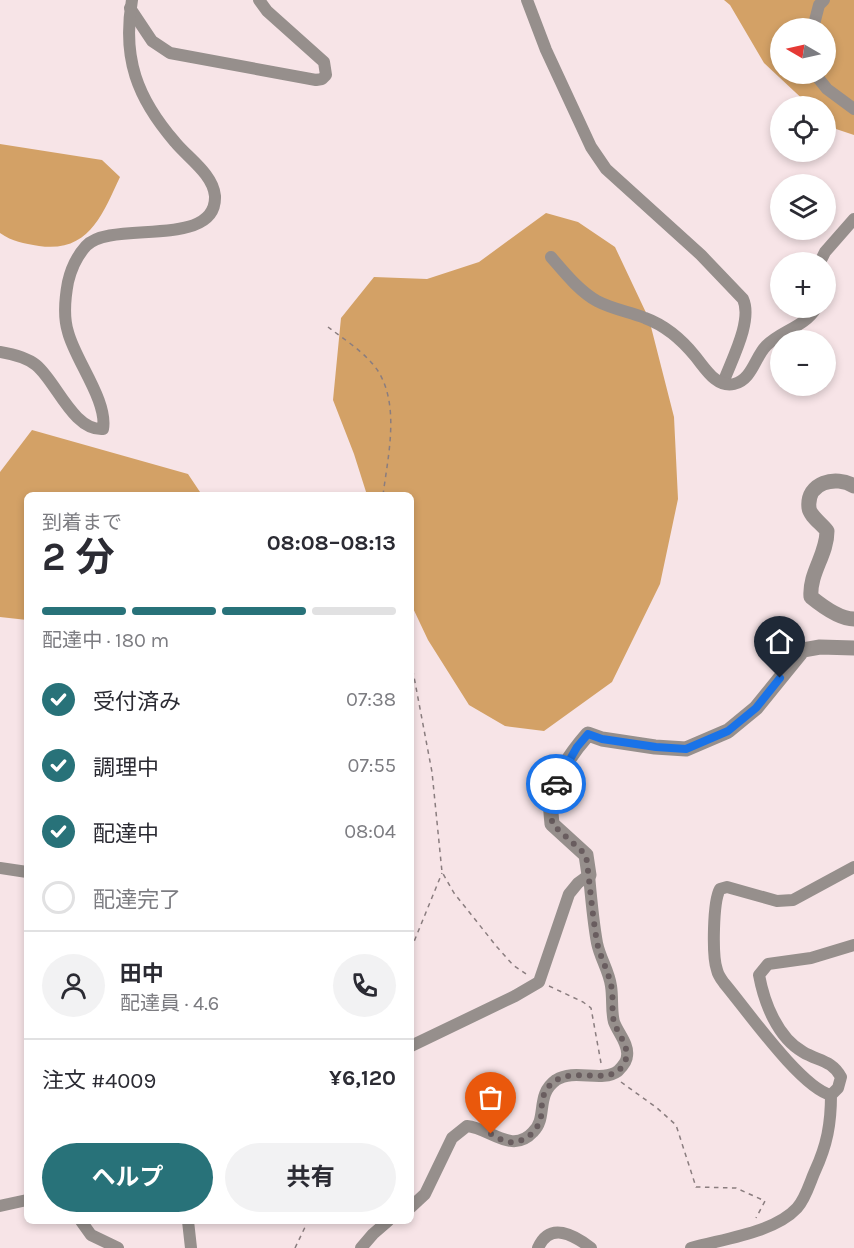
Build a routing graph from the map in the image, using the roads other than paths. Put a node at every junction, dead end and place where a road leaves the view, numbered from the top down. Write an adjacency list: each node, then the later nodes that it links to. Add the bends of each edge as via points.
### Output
1 (259, 0): 4 (street, via 324,62 326,75 322,79 170,53 152,40)
2 (527, 0): 13 (street, via 591,147 606,169 701,255 743,299 744,325)
3 (824, 0): 5 (street)
4 (130, 3): 12 (street, via 129,53 142,96 176,143 209,179 215,194 214,206 202,221 189,227 94,239 77,258 65,297 68,333 91,383 103,429 95,430 86,424 39,367)
5 (816, 18)
6 (823, 84): 7 (street)
7 (854, 109)
8 (854, 219): 9 (street)
9 (826, 252)
10 (551, 256): 13 (street, via 598,301 646,318 673,334 711,376)
11 (806, 318): 13 (street, via 764,348 745,378 734,384)
12 (0, 352)
13 (723, 383)
14 (854, 486): 15 (street, via 841,480 824,482 813,492 809,508 827,531 824,554 810,584 811,597 822,606)
15 (854, 619)
16 (854, 648): 20 (street, via 803,650 747,716 728,731 686,749 588,734 552,792 551,807 552,824 586,855)
17 (854, 867): 23 (street, via 793,900 777,901 727,887 716,896 716,969 723,983 799,1072 820,1092)
18 (0, 868): 19 (street)
19 (24, 872)
20 (589, 875): 22 (street, via 569,894 539,982); 25 (street, via 597,944 611,986 614,1020 627,1056 620,1069 611,1075 572,1074 557,1080 547,1089 534,1132 522,1141 506,1142 479,1127 467,1126 452,1138 425,1194)
21 (854, 945): 23 (street, via 811,958 768,964 759,975 768,1008 792,1043 836,1066 841,1077)
22 (414, 1045)
23 (831, 1095): 35 (street, via 831,1125 825,1148 797,1208 779,1221 747,1234)
24 (24, 1201): 26 (street)
25 (414, 1204)
26 (0, 1206)
27 (83, 1224): 30 (street, via 91,1235)
28 (188, 1224): 31 (street)
29 (385, 1224): 32 (street)
30 (118, 1248)
31 (191, 1248)
32 (361, 1248)
33 (538, 1248): 34 (street, via 554,1232 574,1236)
34 (591, 1248)
35 (691, 1248)

